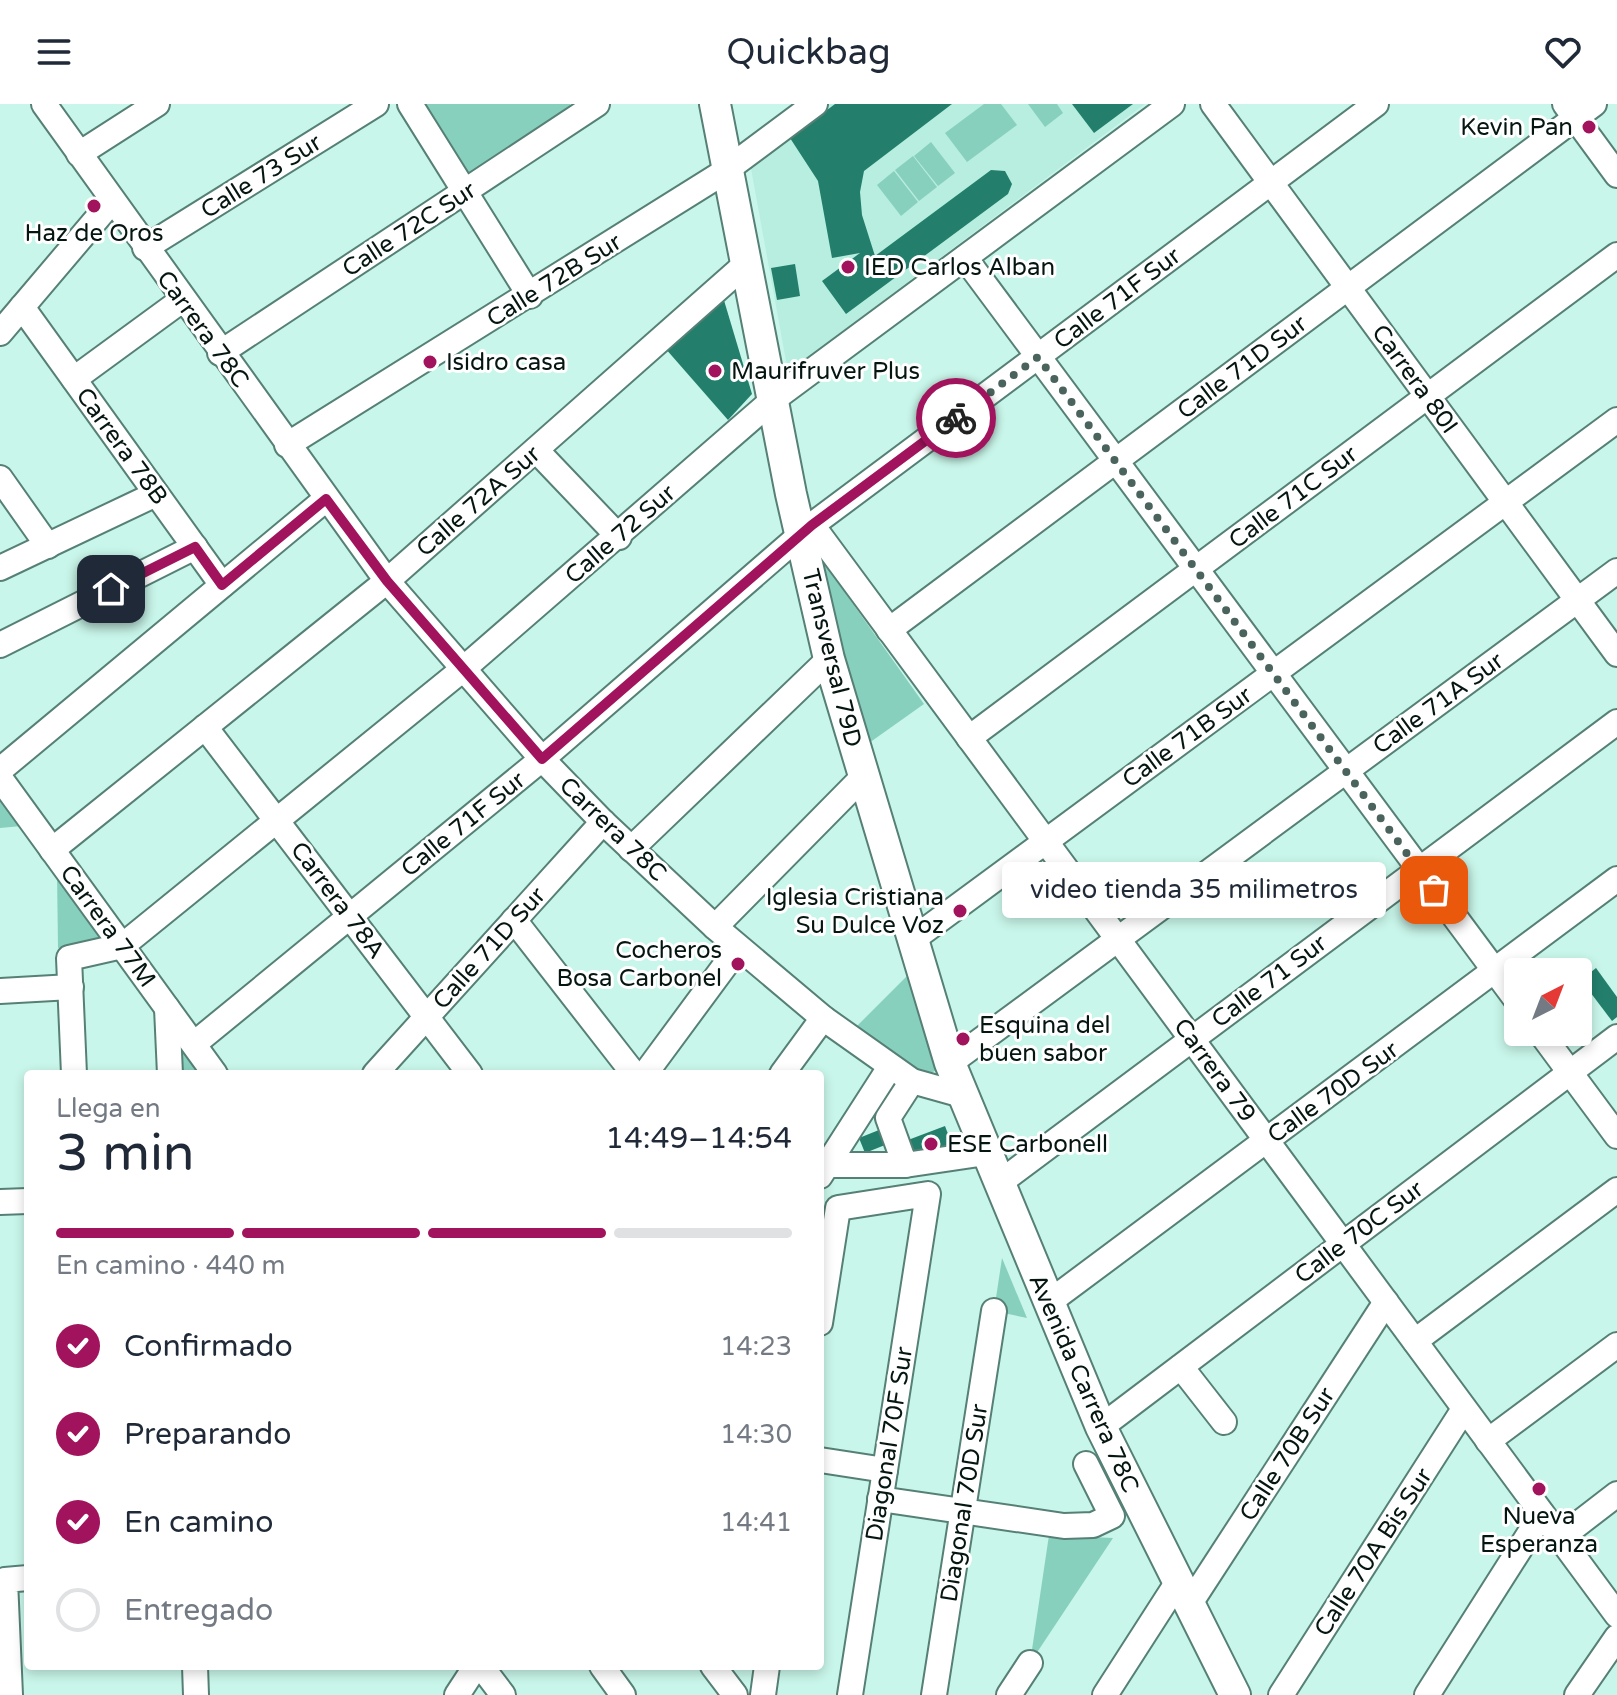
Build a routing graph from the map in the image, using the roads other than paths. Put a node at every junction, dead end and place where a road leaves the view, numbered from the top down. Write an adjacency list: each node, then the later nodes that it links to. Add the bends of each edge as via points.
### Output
1 (44, 104): 12 (street, Carrera 78C)
2 (157, 104): 12 (street)
3 (376, 104): 18 (street, Calle 73 Sur)
4 (410, 104): 16 (street)
5 (597, 104): 16 (street, Calle 72C Sur)
6 (715, 104): 13 (main road, Transversal 79D)
7 (815, 104): 13 (street, Calle 72B Sur)
8 (1172, 104): 20 (street, Calle 72 Sur)
9 (1213, 104): 15 (street, Carrera 80I)
10 (1376, 104): 15 (street, Calle 71F Sur)
11 (1578, 109): 14 (street); 22 (street, Calle 71D Sur)
12 (79, 154): 17 (street, Carrera 78C)
13 (728, 170): 21 (main road, Transversal 79D); 23 (street, Calle 72B Sur)
14 (1617, 175)
15 (1270, 183): 22 (street, Carrera 80I); 28 (street, Calle 71F Sur)
16 (466, 193): 23 (street); 27 (street, Calle 72C Sur)
17 (112, 201): 18 (street, Carrera 78C); 25 (street)
18 (145, 248): 24 (street, Carrera 78C)
19 (1617, 255): 30 (street, Calle 71C Sur)
20 (965, 258): 28 (street); 31 (street, Calle 72 Sur)
21 (747, 263): 31 (main road, Transversal 79D); 34 (street, Calle 72A Sur)
22 (1348, 288): 30 (street, Carrera 80I); 35 (street, Calle 71D Sur)
23 (530, 296): 33 (street, Calle 72B Sur)
24 (182, 300): 27 (street, Carrera 78C); 29 (street)
25 (22, 307): 26 (street); 29 (street, Carrera 78B)
26 (0, 333)
27 (220, 353): 33 (street, Carrera 78C)
28 (1038, 357): 35 (street); 40 (street, Calle 71F Sur)
29 (74, 379): 37 (street, Carrera 78B)
30 (1428, 396): 39 (street, Carrera 80I); 45 (street, Calle 71C Sur)
31 (774, 399): 40 (main road, Transversal 79D); 41 (street, Calle 72 Sur)
32 (1617, 420): 39 (street, Calle 71B Sur)
33 (287, 445): 38 (street, Carrera 78C)
34 (536, 450): 41 (street); 47 (street, Calle 72A Sur)
35 (1116, 461): 45 (street); 50 (street, Calle 71D Sur)
36 (0, 478): 42 (street)
37 (156, 494): 42 (street); 43 (street, Carrera 78B)
38 (326, 499): 47 (street, Carrera 78C); 48 (street)
39 (1505, 502): 49 (street, Carrera 80I); 55 (street, Calle 71B Sur)
40 (807, 530): 50 (street, Carrera 79); 53 (main road, Transversal 79D); 59 (street, Calle 71F Sur)
41 (619, 537): 54 (street, Calle 72 Sur)
42 (48, 546): 44 (street)
43 (195, 547): 48 (street, Carrera 78B); 51 (street)
44 (0, 568)
45 (1196, 569): 55 (street); 58 (street, Calle 71C Sur)
46 (1617, 571): 49 (street, Calle 71A Sur)
47 (387, 581): 54 (street, Carrera 78C); 57 (street, Calle 72A Sur)
48 (222, 585): 60 (street)
49 (1578, 600): 52 (street, Carrera 80I); 61 (street, Calle 71A Sur)
50 (889, 630): 58 (street, Carrera 79)
51 (0, 645)
52 (1617, 654)
53 (829, 659): 62 (main road, Transversal 79D); 67 (street)
54 (462, 670): 59 (street, Carrera 78C); 64 (street, Calle 72 Sur)
55 (1274, 673): 61 (street); 66 (street, Calle 71B Sur)
56 (1617, 722): 69 (street, Calle 71 Sur)
57 (205, 727): 64 (street, Carrera 78A); 68 (street, Calle 72A Sur)
58 (969, 738): 66 (street, Carrera 79)
59 (542, 759): 65 (street, Carrera 78C); 71 (street, Calle 71F Sur)
60 (0, 770)
61 (1346, 771): 69 (street); 74 (street, Calle 71A Sur)
62 (863, 777): 73 (street); 75 (main road, Transversal 79D)
63 (0, 778): 68 (street, Carrera 77M)
64 (275, 818): 71 (street, Carrera 78A); 76 (street, Calle 72 Sur)
65 (603, 822): 67 (street, Carrera 78C); 72 (street, Calle 71D Sur)
66 (1045, 841): 74 (street, Carrera 79); 75 (street, Calle 71B Sur)
67 (631, 849): 73 (street, Carrera 78C)
68 (52, 850): 76 (street, Carrera 77M)
69 (1419, 869): 78 (street); 86 (street, Calle 71 Sur)
70 (1617, 879): 78 (street, Calle 70D Sur)
71 (350, 916): 83 (street, Carrera 78A); 87 (street, Calle 71F Sur)
72 (514, 920): 83 (street, Calle 71D Sur); 96 (street)
73 (715, 927): 77 (street, Carrera 78C)
74 (1118, 939): 86 (street, Carrera 79); 89 (street, Calle 71A Sur)
75 (912, 940): 89 (main road, Transversal 79D)
76 (122, 946): 80 (street, Calle 72 Sur, via 69,958); 82 (street, Carrera 77M)
77 (738, 948): 84 (street, Carrera 78C); 97 (street)
78 (1496, 973): 79 (street); 103 (street, Calle 70D Sur)
79 (1504, 984)
80 (71, 987): 81 (street); 91 (street)
81 (0, 991)
82 (167, 1008): 87 (street, Carrera 77M); 92 (street)
83 (427, 1017): 94 (street, Calle 71D Sur); 95 (street, Carrera 78A)
84 (823, 1018): 90 (street, Carrera 78C); 98 (street)
85 (1617, 1037): 99 (street, Calle 70C Sur)
86 (1192, 1039): 103 (street, Carrera 79); 108 (street, Calle 71 Sur)
87 (194, 1044): 93 (street, Carrera 77M)
88 (1550, 1046): 99 (street)
89 (950, 1063): 101 (main road, Avenida Carrera 78C)
90 (890, 1067): 100 (street, Carrera 78C); 106 (street)
91 (74, 1070)
92 (170, 1070)
93 (212, 1070)
94 (379, 1070)
95 (467, 1070)
96 (631, 1070)
97 (648, 1070)
98 (785, 1070)
99 (1570, 1073): 102 (street); 112 (street, Calle 70C Sur)
100 (912, 1081): 101 (street, Carrera 78C); 105 (street, via 888,1118)
101 (962, 1095): 104 (main road, Avenida Carrera 78C)
102 (1617, 1136)
103 (1267, 1141): 112 (street, Carrera 79); 115 (street, Calle 70D Sur)
104 (986, 1153): 105 (street); 108 (main road, Avenida Carrera 78C)
105 (905, 1165): 107 (street)
106 (824, 1169)
107 (824, 1171)
108 (998, 1184): 115 (main road, Avenida Carrera 78C)
109 (1617, 1190): 117 (street)
110 (24, 1201): 111 (street)
111 (0, 1202)
112 (1343, 1244): 114 (street, Carrera 79); 119 (street, Calle 70C Sur)
113 (824, 1297): 125 (street, Diagonal 70F Sur, via 838,1208 928,1194)
114 (1386, 1302): 117 (street, Carrera 79); 133 (street, Calle 70B Sur)
115 (1048, 1303): 122 (main road, Avenida Carrera 78C)
116 (994, 1311): 129 (street, Diagonal 70D Sur)
117 (1415, 1341): 120 (street, Carrera 79)
118 (1617, 1345): 123 (street)
119 (1181, 1367): 121 (street); 122 (street, Calle 70C Sur)
120 (1464, 1409): 123 (street, Carrera 79); 155 (street, Calle 70A Bis Sur)
121 (1224, 1422)
122 (1101, 1427): 126 (main road, Avenida Carrera 78C)
123 (1488, 1441): 130 (street, Carrera 79)
124 (824, 1461): 125 (street)
125 (885, 1470): 128 (street, Diagonal 70F Sur)
126 (1102, 1474): 129 (street, via 1112,1516 1093,1525); 133 (main road, Avenida Carrera 78C)
127 (1617, 1494): 131 (street)
128 (880, 1499): 129 (street); 151 (street, Diagonal 70F Sur)
129 (963, 1511): 152 (street, Diagonal 70D Sur)
130 (1542, 1514): 131 (street, Carrera 79); 156 (street)
131 (1560, 1538): 134 (street, Carrera 79)
132 (16, 1579): 144 (street)
133 (1183, 1594): 143 (main road, Avenida Carrera 78C); 154 (street, Calle 70B Sur)
134 (1617, 1615)
135 (1617, 1637): 157 (street)
136 (1030, 1663): 153 (street)
137 (195, 1670): 145 (street)
138 (476, 1670): 146 (street)
139 (482, 1670): 147 (street)
140 (605, 1670): 148 (street)
141 (716, 1670): 149 (street)
142 (766, 1670): 150 (street)
143 (1224, 1689)
144 (10, 1695)
145 (196, 1695)
146 (457, 1695)
147 (503, 1695)
148 (623, 1695)
149 (735, 1695)
150 (763, 1695)
151 (850, 1695)
152 (934, 1695)
153 (1009, 1695)
154 (1105, 1695)
155 (1281, 1695)
156 (1427, 1695)
157 (1577, 1695)

